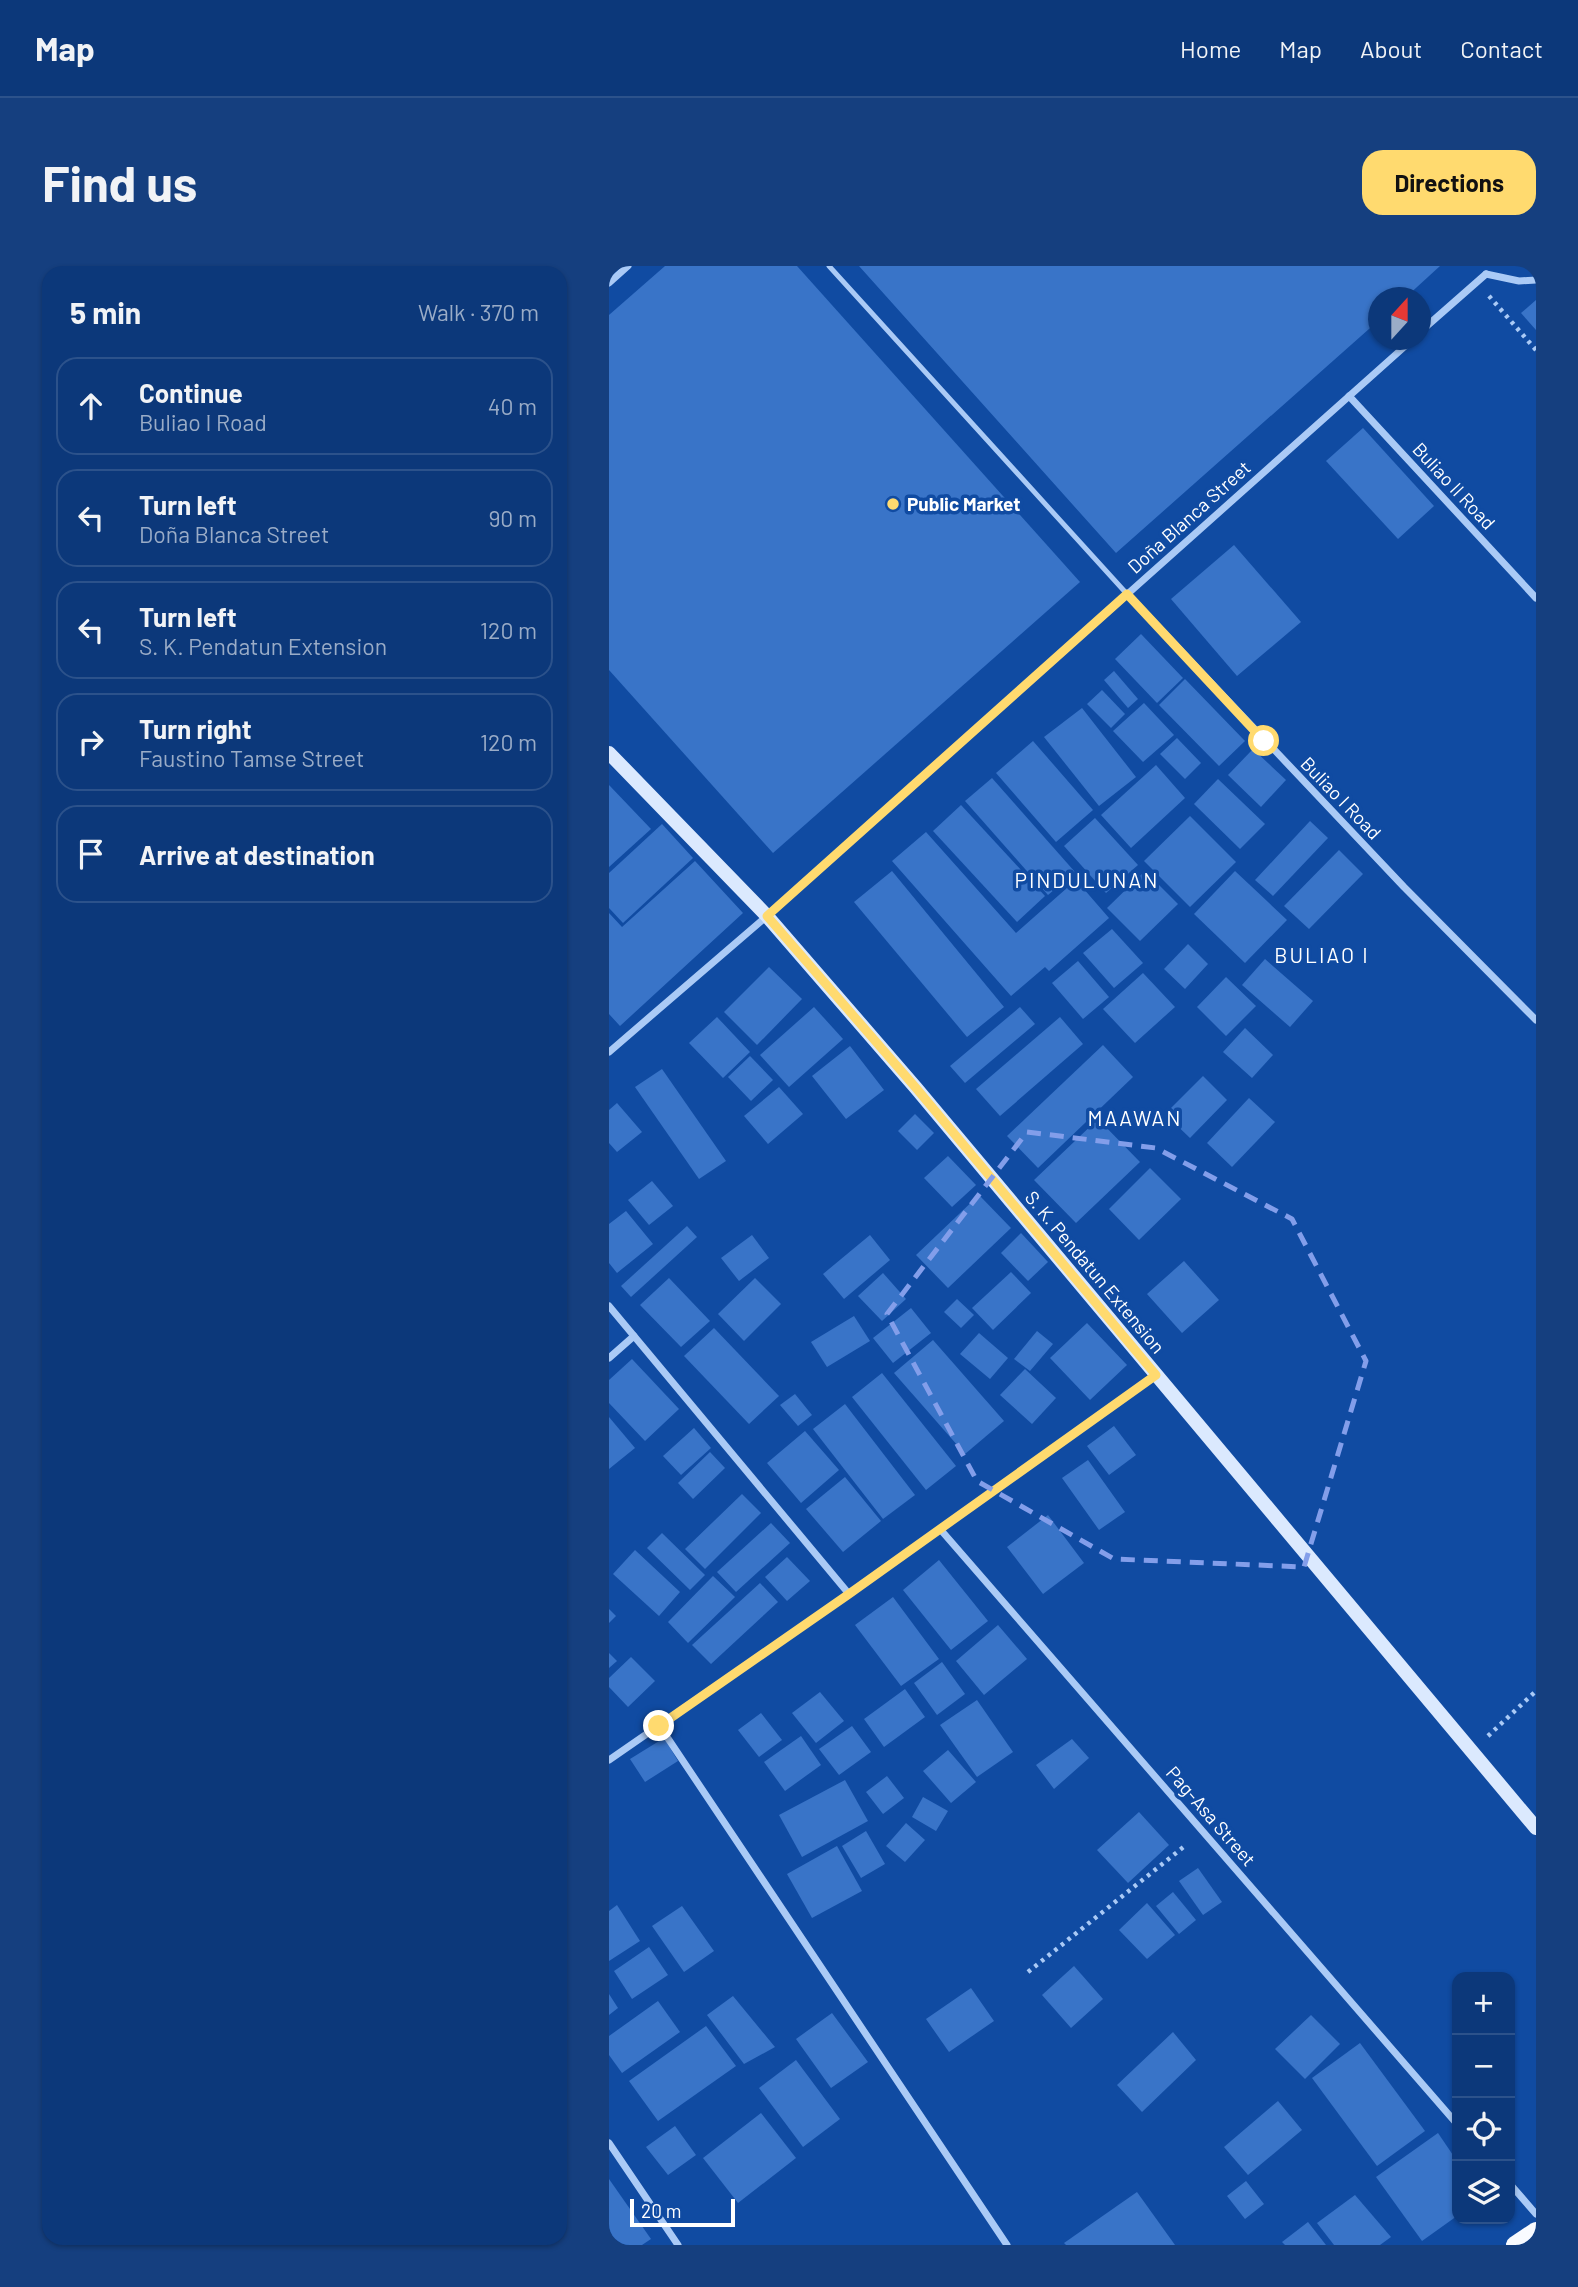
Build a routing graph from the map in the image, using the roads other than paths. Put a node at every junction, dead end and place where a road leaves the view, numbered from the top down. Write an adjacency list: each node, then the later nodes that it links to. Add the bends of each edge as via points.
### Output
1 (628, 266): 6 (street)
2 (829, 266): 10 (lane)
3 (1480, 266): 4 (street)
4 (1486, 274): 5 (street); 7 (street)
5 (1536, 280)
6 (609, 283)
7 (1431, 322)
8 (1401, 350): 9 (street, Doña Blanca Street)
9 (1349, 396): 10 (street, Doña Blanca Street); 11 (street, Buliao II Road)
10 (1127, 594): 13 (street, Doña Blanca Street); 14 (street, Buliao I Road)
11 (1536, 598)
12 (609, 753): 13 (street, S. K. Pendatun Extension)
13 (767, 916): 15 (street, Doña Blanca Street); 19 (street, S. K. Pendatun Extension)
14 (1536, 1020)
15 (609, 1052)
16 (609, 1306): 17 (street)
17 (634, 1336): 18 (street); 21 (street)
18 (609, 1358)
19 (1156, 1375): 20 (street); 24 (street, S. K. Pendatun Extension)
20 (940, 1529): 21 (street); 25 (street, Pag-Asa Street)
21 (849, 1594): 22 (street)
22 (659, 1726): 23 (street); 31 (street)
23 (609, 1760)
24 (1536, 1828)
25 (1452, 2118)
26 (609, 2143): 30 (street)
27 (1515, 2190): 28 (street)
28 (1536, 2214)
29 (1536, 2231): 32 (main road)
30 (678, 2245)
31 (1007, 2245)
32 (1515, 2245)

